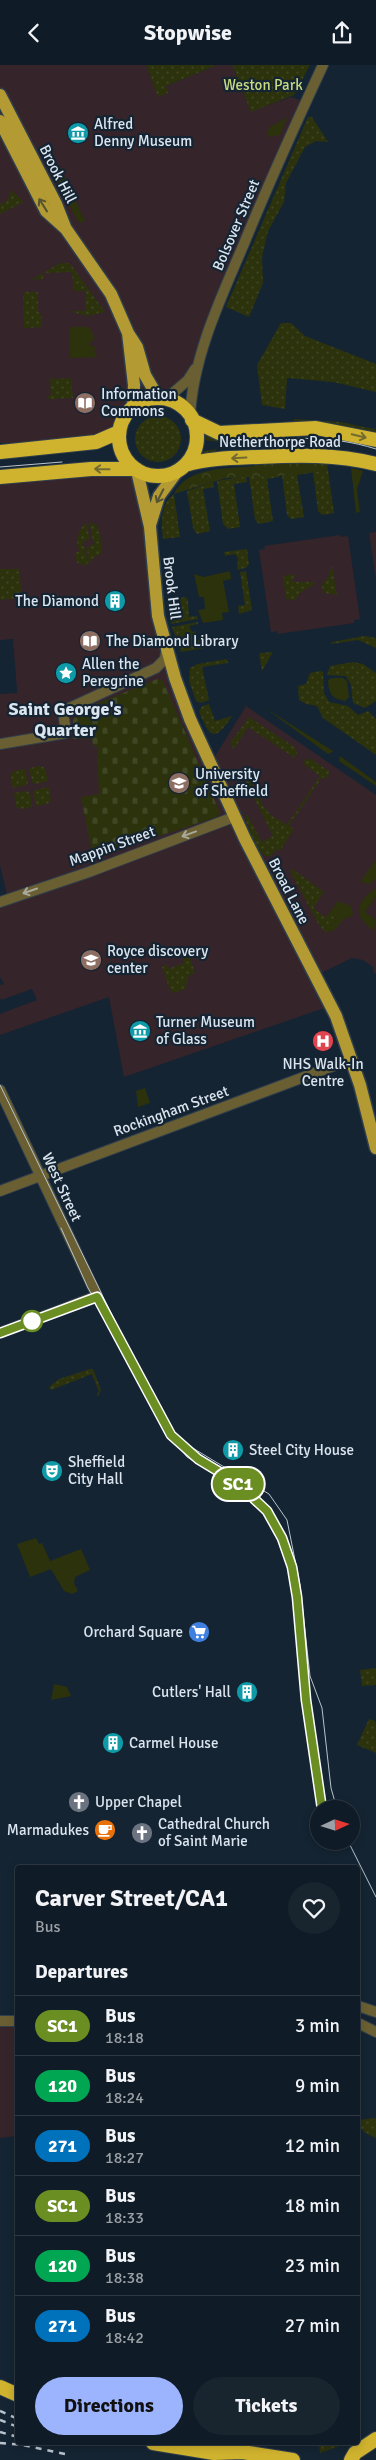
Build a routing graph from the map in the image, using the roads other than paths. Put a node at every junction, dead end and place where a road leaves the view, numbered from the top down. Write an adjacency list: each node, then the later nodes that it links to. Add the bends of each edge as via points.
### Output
1 (323, 65): 6 (street, Bolsover Street, via 222,295)
2 (0, 95): 4 (main road)
3 (0, 121): 4 (main road)
4 (14, 138): 5 (main road, Brook Hill, via 46,211 66,229 103,282)
5 (128, 333): 7 (main road, Brook Hill, via 137,347 150,385); 8 (main road, Brook Hill, via 134,385)
6 (199, 362): 7 (street, via 188,380); 9 (street, via 192,392)
7 (163, 399): 8 (highway, via 142,402); 9 (highway, via 180,406)
8 (132, 408): 10 (highway, via 122,421)
9 (191, 418): 11 (highway, Netherthorpe Road, one-way to 11, via 219,433 316,429); 14 (highway, via 196,445)
10 (119, 433): 12 (highway, via 96,442); 15 (highway, via 121,451)
11 (376, 441)
12 (0, 452)
13 (376, 464): 14 (highway, Netherthorpe Road, one-way to 14, via 344,457 307,455 214,459)
14 (182, 467): 15 (highway, via 158,476); 17 (main road, Brook Hill, one-way to 17, via 159,496)
15 (137, 470): 16 (highway, one-way to 16, via 91,469); 17 (main road, Brook Hill)
16 (0, 477)
17 (150, 527): 18 (main road, Brook Hill, via 155,599)
18 (166, 652): 19 (street, via 165,659 156,668 63,711 66,733); 20 (main road, Broad Lane, via 190,719)
19 (0, 744)
20 (234, 817): 21 (street, Mappin Street, one-way to 21); 22 (main road, Broad Lane, via 336,1016)
21 (0, 902)
22 (352, 1059): 24 (main road, Broad Lane); 25 (street, Rockingham Street)
23 (0, 1090): 25 (street, West Street)
24 (376, 1148)
25 (40, 1177): 26 (street, Rockingham Street); 27 (street, West Street, via 97,1297)
26 (0, 1191)
27 (0, 1333)
28 (0, 2021): 29 (street)
29 (15, 2021)
30 (360, 2024): 31 (street)
31 (376, 2032)
32 (0, 2387): 33 (highway)
33 (15, 2394)
34 (376, 2439): 37 (highway)
35 (165, 2445): 36 (highway)
36 (214, 2453): 38 (highway); 39 (highway, via 242,2451)
37 (353, 2456): 40 (highway)
38 (230, 2460)
39 (293, 2460)
40 (339, 2460)

